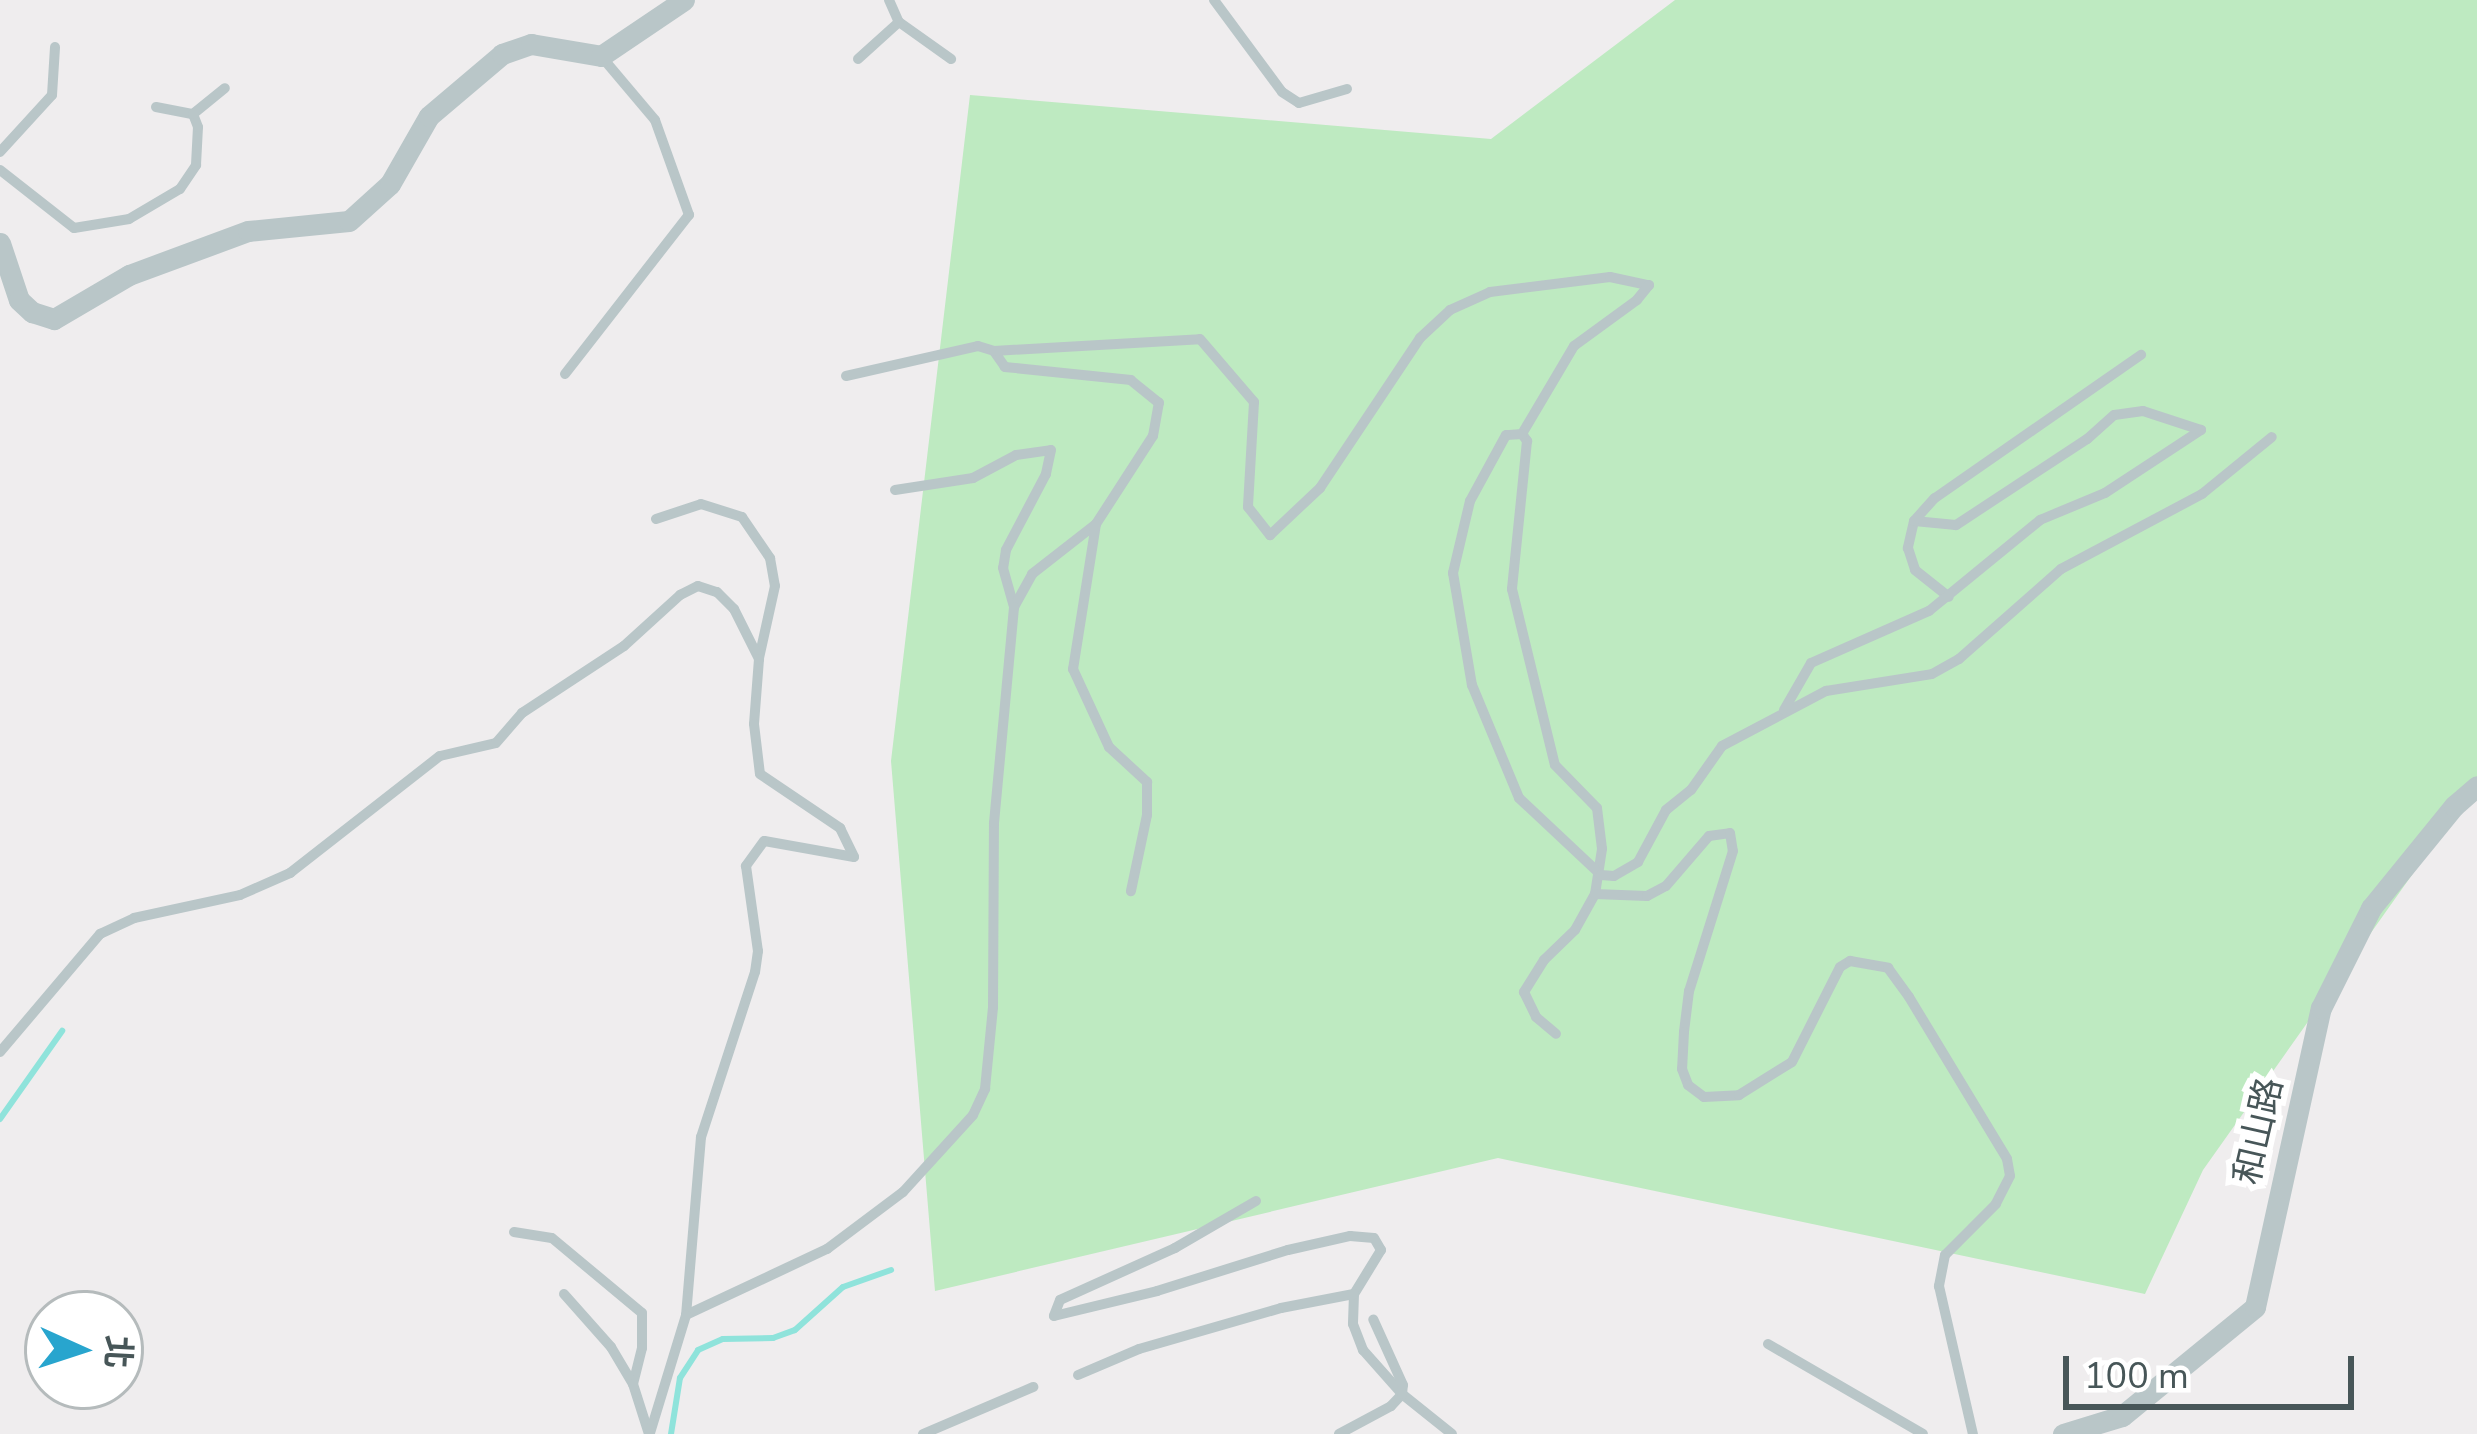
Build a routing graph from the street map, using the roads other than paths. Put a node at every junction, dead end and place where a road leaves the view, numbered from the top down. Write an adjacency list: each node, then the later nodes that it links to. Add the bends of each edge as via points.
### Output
1 (684, 0): 4 (street)
2 (889, 0): 5 (lane)
3 (1214, 0): 11 (lane, via 1298,103)
4 (656, 9): 7 (street)
5 (899, 22): 8 (lane); 9 (lane)
6 (55, 47): 14 (lane, via 52,95)
7 (602, 56): 16 (street, via 531,44 502,54 429,116 390,184 349,221 248,231 129,275 54,320 19,300); 19 (lane, via 656,120 689,215)
8 (858, 59)
9 (951, 59)
10 (225, 88): 13 (lane)
11 (1347, 89)
12 (156, 107): 13 (lane)
13 (193, 114): 15 (lane, via 196,165 163,203 130,219 74,228)
14 (0, 152)
15 (0, 170)
16 (0, 243)
17 (994, 352): 20 (lane, via 978,346); 21 (lane, via 1200,339 1254,402 1248,507 1270,535 1321,488 1420,338 1450,310 1490,292 1610,277 1648,284 1574,346); 26 (lane, via 1005,367 1130,380 1159,403 1153,436)
18 (2141, 356): 25 (lane)
19 (565, 374)
20 (846, 376)
21 (1522, 434): 32 (lane, via 1512,589 1555,765 1597,808); 32 (lane, via 1506,435 1470,501 1453,573 1456,613 1472,685 1519,798)
22 (2272, 436): 30 (lane, via 2202,494 2062,569 1959,659 1932,674 1826,691)
23 (895, 490): 28 (lane, via 974,478 1016,455 1051,450 1006,550)
24 (656, 519): 29 (lane, via 701,504 742,517 770,558 775,586)
25 (1914, 520): 27 (lane, via 1908,548 1915,570); 27 (lane, via 1956,524 2114,415 2143,411 2201,430 2105,493 2040,520)
26 (1096, 524): 28 (lane, via 1032,574); 33 (lane, via 1073,669 1109,747 1147,782)
27 (1949, 597): 30 (lane, via 1811,663)
28 (1014, 608): 41 (lane, via 994,823 993,1007 979,1102 903,1192 826,1249)
29 (759, 659): 36 (lane, via 734,610 718,592 698,586 522,713 496,743 440,756 290,873 100,934); 41 (lane, via 760,774 839,828 854,857 764,841 746,866 758,952 700,1137)
30 (1782, 713): 32 (lane, via 1722,746 1666,810 1638,862 1614,877)
31 (2477, 786): 54 (street, 和山路, via 2371,908 2321,1009 2255,1307 2122,1416)
32 (1601, 875): 34 (lane)
33 (1131, 890)
34 (1595, 893): 35 (lane, via 1524,992); 53 (lane, via 1647,896 1666,886 1709,836 1720,831 1734,841 1684,1032 1682,1069 1704,1097 1739,1096 1792,1062 1850,961 1888,968 1909,997 2010,1176 1996,1204 1946,1255 1939,1286)
35 (1556, 1034)
36 (0, 1052)
37 (1256, 1201): 40 (lane, via 1060,1300 1054,1316 1288,1250 1374,1238 1381,1250)
38 (514, 1232): 45 (lane, via 552,1238 641,1312)
39 (564, 1294): 45 (lane)
40 (1354, 1294): 44 (lane, via 1139,1348); 47 (lane, via 1353,1324 1364,1350)
41 (686, 1315): 48 (lane)
42 (1373, 1319): 47 (lane)
43 (1768, 1344): 52 (lane)
44 (1078, 1375)
45 (633, 1384): 48 (lane)
46 (1033, 1387): 49 (lane)
47 (1402, 1394): 50 (lane); 51 (lane)
48 (650, 1434)
49 (923, 1434)
50 (1339, 1434)
51 (1452, 1434)
52 (1923, 1434)
53 (1972, 1434)
54 (2063, 1434)

